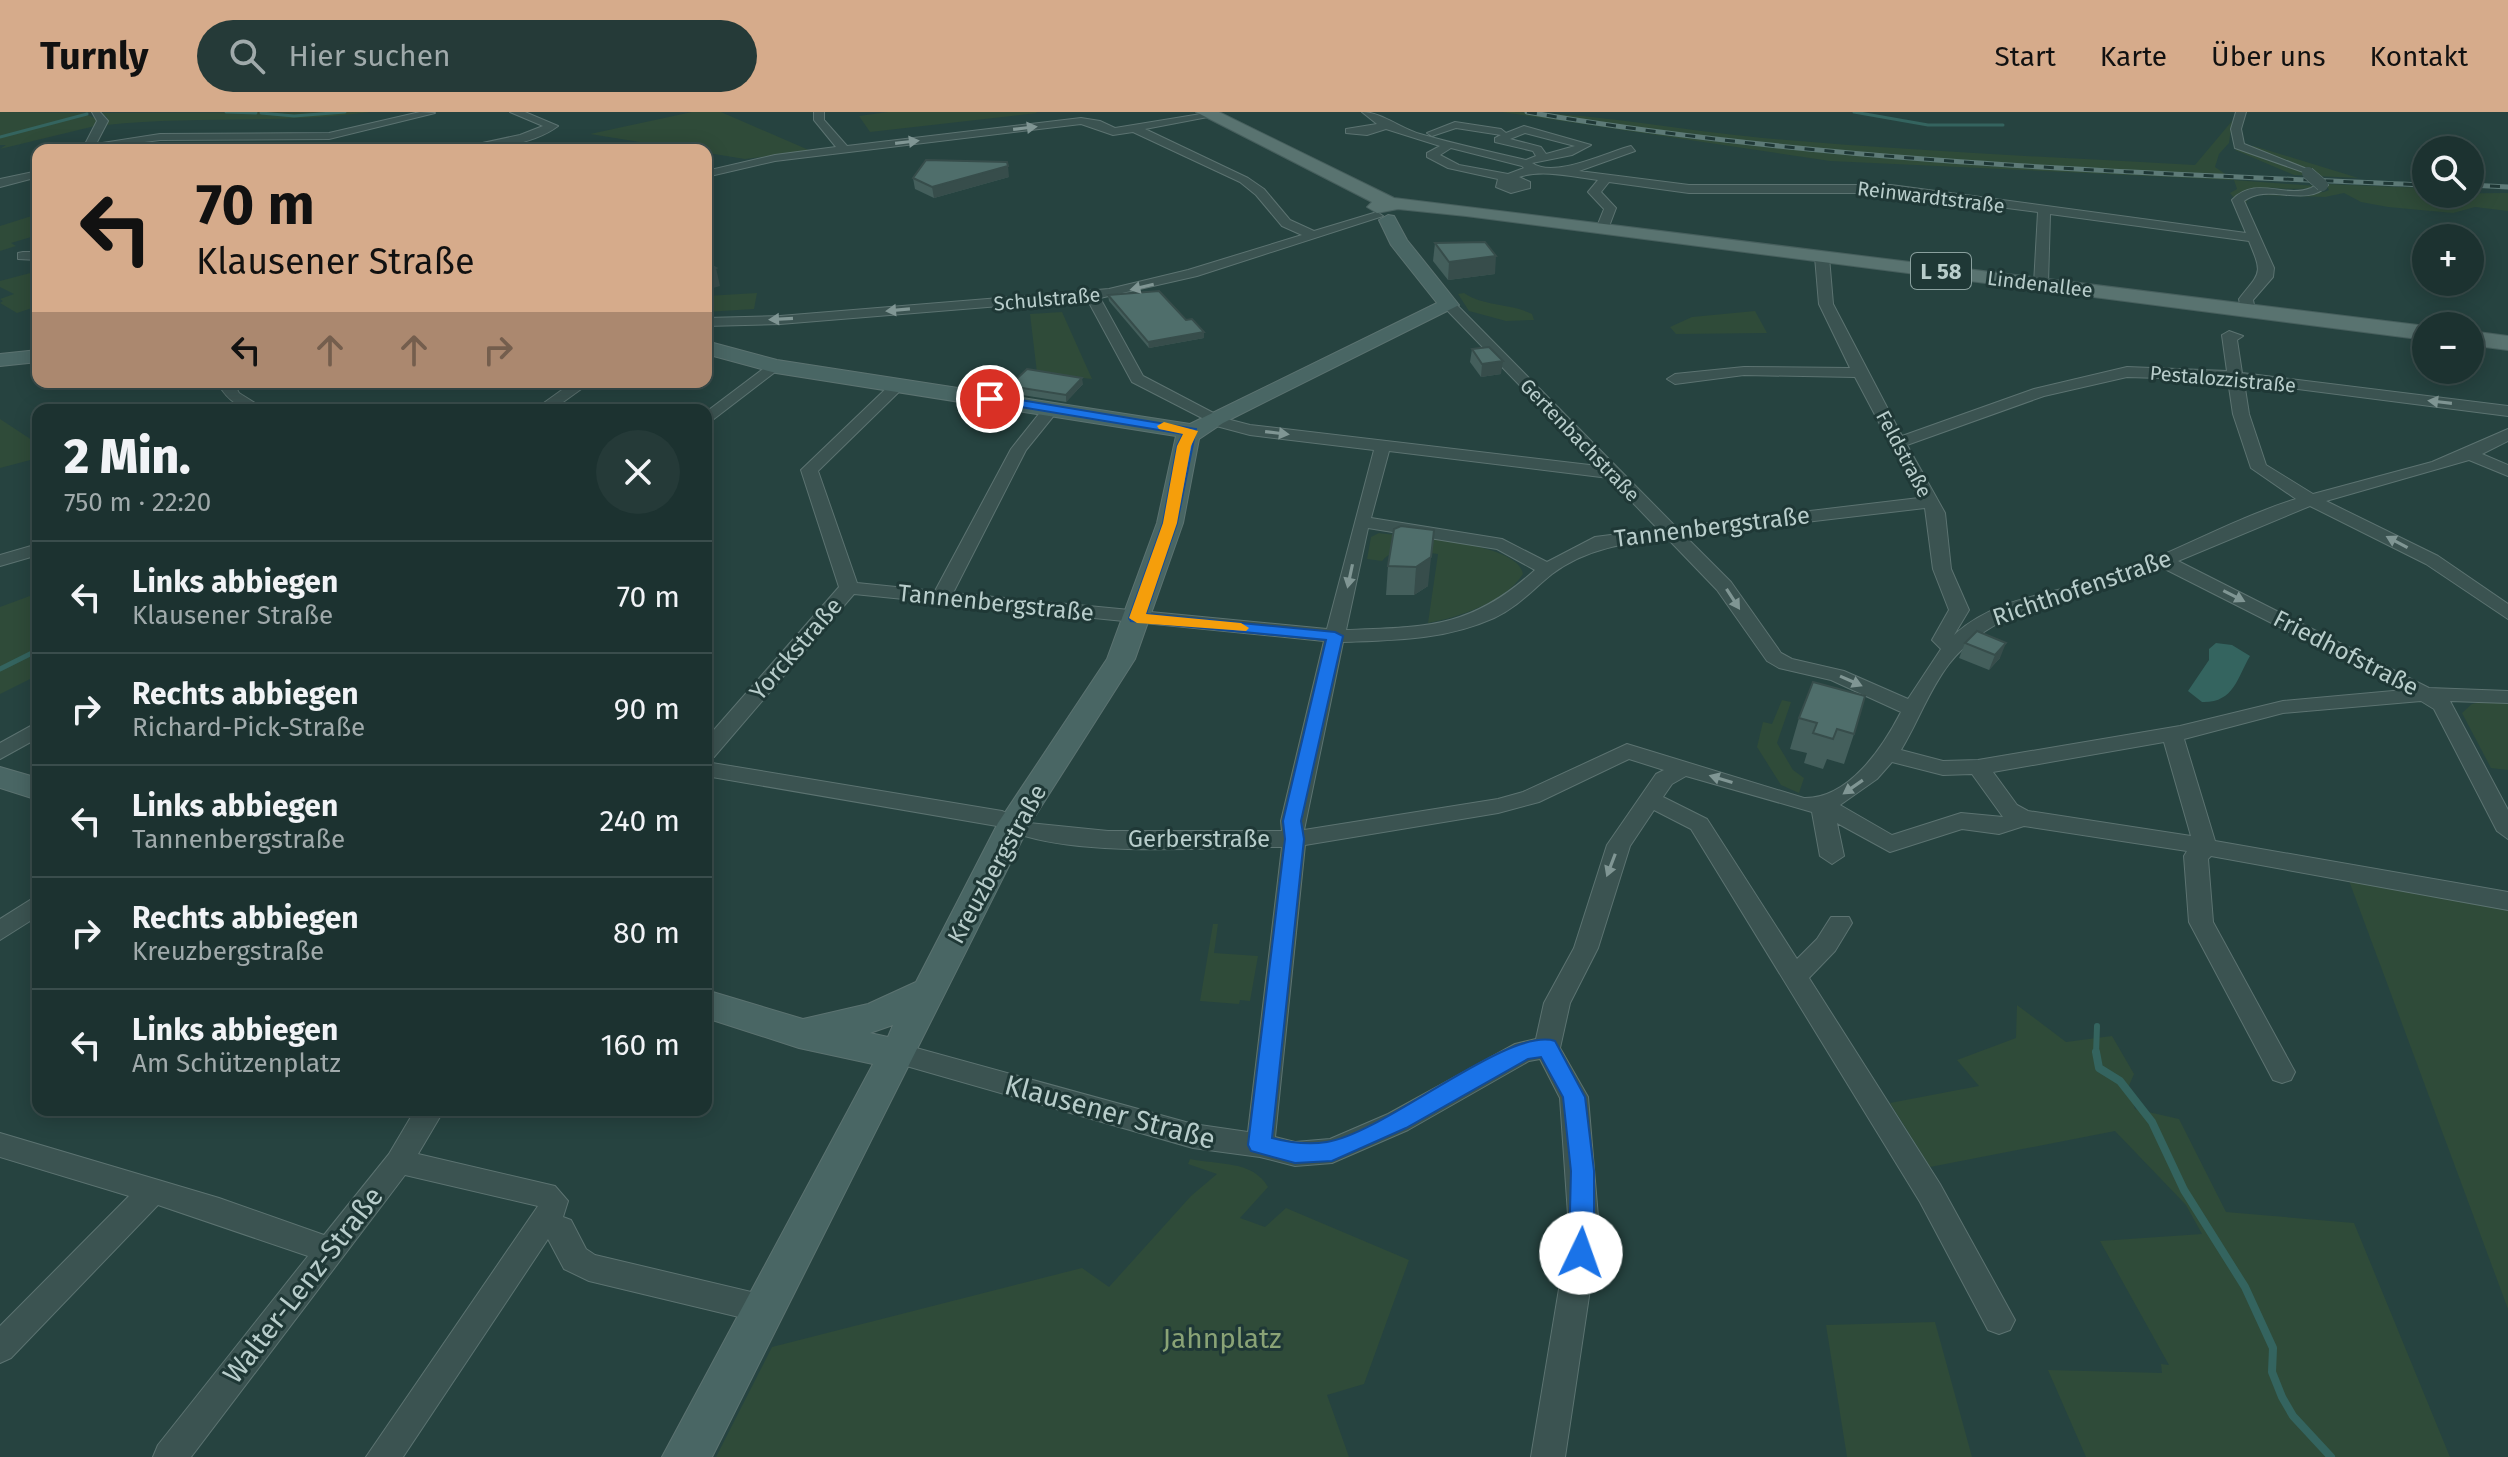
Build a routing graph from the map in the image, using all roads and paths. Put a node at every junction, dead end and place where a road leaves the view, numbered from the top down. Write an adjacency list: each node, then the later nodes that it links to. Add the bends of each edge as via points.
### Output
1 (515, 112): 10 (street)
2 (557, 112): 10 (street)
3 (819, 112): 22 (street, via 819,120)
4 (1215, 112): 12 (street); 16 (main road)
5 (1238, 112): 16 (main road)
6 (1367, 112): 11 (street)
7 (2241, 112): 35 (street, bridge, via 2239,146 2308,173 2322,185 2312,192 2252,191 2240,196)
8 (430, 113): 19 (street, via 329,136 160,137)
9 (96, 114): 18 (street, via 103,121)
10 (537, 118): 20 (street, via 553,127)
11 (1387, 126): 13 (street); 15 (street)
12 (1134, 128): 22 (street, one-way to 12, via 1081,121 1113,132); 34 (street, via 1244,180 1286,223)
13 (1366, 129)
14 (1501, 132): 15 (street, via 1455,125)
15 (1422, 135): 17 (street); 21 (street)
16 (1263, 136): 32 (main road)
17 (1389, 143)
18 (92, 144)
19 (122, 144)
20 (490, 144)
21 (1449, 145): 25 (street); 25 (street, Reinwardtstraße, via 1431,155 1509,188)
22 (844, 149): 27 (street)
23 (1631, 149): 26 (street)
24 (1542, 156): 24 (street, via 1585,145 1524,129 1499,140 1537,149); 25 (street)
25 (1531, 167): 26 (street, Reinwardtstraße)
26 (1565, 171): 29 (street, Reinwardtstraße)
27 (712, 172)
28 (32, 175): 30 (street)
29 (1605, 179): 31 (street, Reinwardtstraße, via 1719,190 1891,189); 33 (street, via 1594,192 1610,208)
30 (0, 183)
31 (2044, 210): 35 (street, Reinwardtstraße); 39 (street)
32 (1397, 213): 33 (main road, Lindenallee / L 58); 34 (street, Schulstraße); 41 (main road, Gertenbachstraße, via 1398,241)
33 (1602, 229): 38 (main road, Lindenallee / L 58)
34 (1314, 236): 40 (street, Schulstraße, one-way to 40, via 1159,283)
35 (2255, 238): 42 (street, via 2266,260 2266,277 2246,299)
36 (23, 256): 37 (street)
37 (32, 256)
38 (1822, 257): 39 (main road, Lindenallee / L 58); 52 (street, Feldstraße, via 1826,304)
39 (2041, 284): 42 (main road, Lindenallee / L 58)
40 (1092, 296): 43 (street, Schulstraße, one-way to 43); 63 (street, via 1137,379)
41 (1449, 305): 63 (main road); 69 (street, Gertenbachstraße)
42 (2248, 310): 44 (main road, Lindenallee / L 58)
43 (712, 322)
44 (2412, 331)
45 (2236, 336): 53 (street, via 2229,335)
46 (2484, 340): 47 (main road)
47 (2508, 343)
48 (712, 349): 51 (main road)
49 (32, 357): 50 (main road)
50 (0, 360)
51 (776, 366): 55 (main road); 62 (street)
52 (1860, 373): 54 (street, via 1744,371); 65 (street, Feldstraße)
53 (2234, 376): 61 (street, Pestalozzistraße, one-way to 53); 65 (street, Pestalozzistraße, via 2110,374 2031,394); 70 (street, via 2259,468)
54 (1675, 379)
55 (898, 385): 60 (main road); 78 (street, Yorckstraße, via 809,470)
56 (228, 388): 58 (street)
57 (574, 388): 59 (street)
58 (247, 404)
59 (551, 404)
60 (1052, 408): 63 (main road); 79 (street, via 1019,449)
61 (2508, 411)
62 (712, 415)
63 (1206, 423): 66 (street, one-way to 66); 81 (main road, Kreuzbergstraße, via 1184,446 1170,523)
64 (2507, 435): 67 (street, Richthofenstraße)
65 (1899, 442): 71 (street, Feldstraße)
66 (1383, 445): 69 (street); 72 (street)
67 (2468, 454): 68 (street); 70 (street, Richthofenstraße)
68 (2508, 471)
69 (1611, 473): 73 (street, Gertenbachstraße)
70 (2311, 500): 76 (street, Richthofenstraße); 80 (street, one-way to 70, via 2432,560)
71 (1930, 502): 73 (street, Tannenbergstraße); 83 (street, Feldstraße, via 1942,569 1959,610 1942,640)
72 (1361, 522): 77 (street, via 1502,544); 82 (street, one-way to 82)
73 (1671, 533): 77 (street, Tannenbergstraße, via 1601,541); 86 (street, Gertenbachstraße, one-way to 86, via 1724,586 1774,657 1837,675)
74 (32, 551): 75 (street)
75 (0, 561)
76 (2164, 561): 83 (street, Richthofenstraße, via 2092,589 2003,612); 84 (street, Friedhofstraße, one-way to 84)
77 (1547, 569): 82 (street, Tannenbergstraße, via 1513,600 1457,626)
78 (849, 588): 79 (street, Tannenbergstraße); 89 (street, Yorckstraße)
79 (941, 598): 81 (street, Tannenbergstraße)
80 (2508, 613)
81 (1137, 618): 82 (street, Tannenbergstraße); 100 (main road, Kreuzbergstraße, via 1121,659)
82 (1335, 636): 102 (street, via 1292,821)
83 (1952, 649): 86 (street, Richthofenstraße)
84 (2426, 694): 85 (street); 88 (street, via 2283,707); 101 (street, Friedhofstraße, via 2442,705)
85 (2508, 697)
86 (1912, 709): 91 (street, Richthofenstraße)
87 (32, 733): 90 (street)
88 (2172, 734): 92 (street); 103 (street)
89 (712, 745)
90 (0, 752)
91 (1890, 754): 92 (street, via 1943,768); 98 (street, Richthofenstraße, one-way to 98, via 1866,778)
92 (1978, 767): 99 (street, via 2009,810)
93 (712, 770): 100 (street, Gerberstraße)
94 (1681, 770): 97 (street, via 1664,779); 98 (street, one-way to 94, via 1803,805); 102 (street, Gerberstraße, via 1627,751 1531,797 1498,806)
95 (0, 777): 96 (main road)
96 (32, 787)
97 (1652, 800): 109 (street, via 1699,824); 113 (street, one-way to 113, via 1619,845 1586,948 1557,1003)
98 (1822, 804): 99 (street, via 1890,844 1961,821 1999,826); 104 (street)
99 (2023, 818): 103 (street)
100 (1014, 823): 102 (street, Gerberstraße, via 1025,830 1108,839); 110 (main road, Kreuzbergstraße)
101 (2508, 831)
102 (1294, 839): 118 (street)
103 (2204, 842): 105 (street); 115 (street, via 2196,856 2201,922)
104 (1832, 856)
105 (2508, 901)
106 (32, 908): 108 (street)
107 (1840, 923): 109 (street)
108 (0, 931)
109 (1794, 978): 124 (street, via 1930,1193)
110 (929, 992): 112 (main road, via 876,1017); 114 (main road, Kreuzbergstraße)
111 (712, 1006): 112 (main road, Klausener Straße)
112 (799, 1033): 114 (main road, Klausener Straße)
113 (1547, 1048): 118 (street, Klausener Straße, via 1524,1051 1398,1122 1332,1151 1295,1154); 129 (street, via 1574,1097 1584,1229)
114 (898, 1054): 118 (street, Klausener Straße, via 1193,1136); 123 (main road, Kreuzbergstraße)
115 (2282, 1072)
116 (426, 1116): 119 (street, Walter-Lenz-Straße)
117 (0, 1145): 120 (street)
118 (1260, 1145)
119 (399, 1162): 121 (street, via 545,1195 553,1208); 122 (street, Walter-Lenz-Straße)
120 (153, 1191): 122 (street); 125 (street)
121 (543, 1225): 123 (street, via 561,1229 575,1259 589,1267); 127 (street)
122 (329, 1250): 126 (street, Walter-Lenz-Straße)
123 (764, 1309): 128 (main road, Kreuzbergstraße)
124 (1999, 1320)
125 (0, 1348)
126 (170, 1457)
127 (383, 1457)
128 (686, 1457)
129 (1548, 1457)

